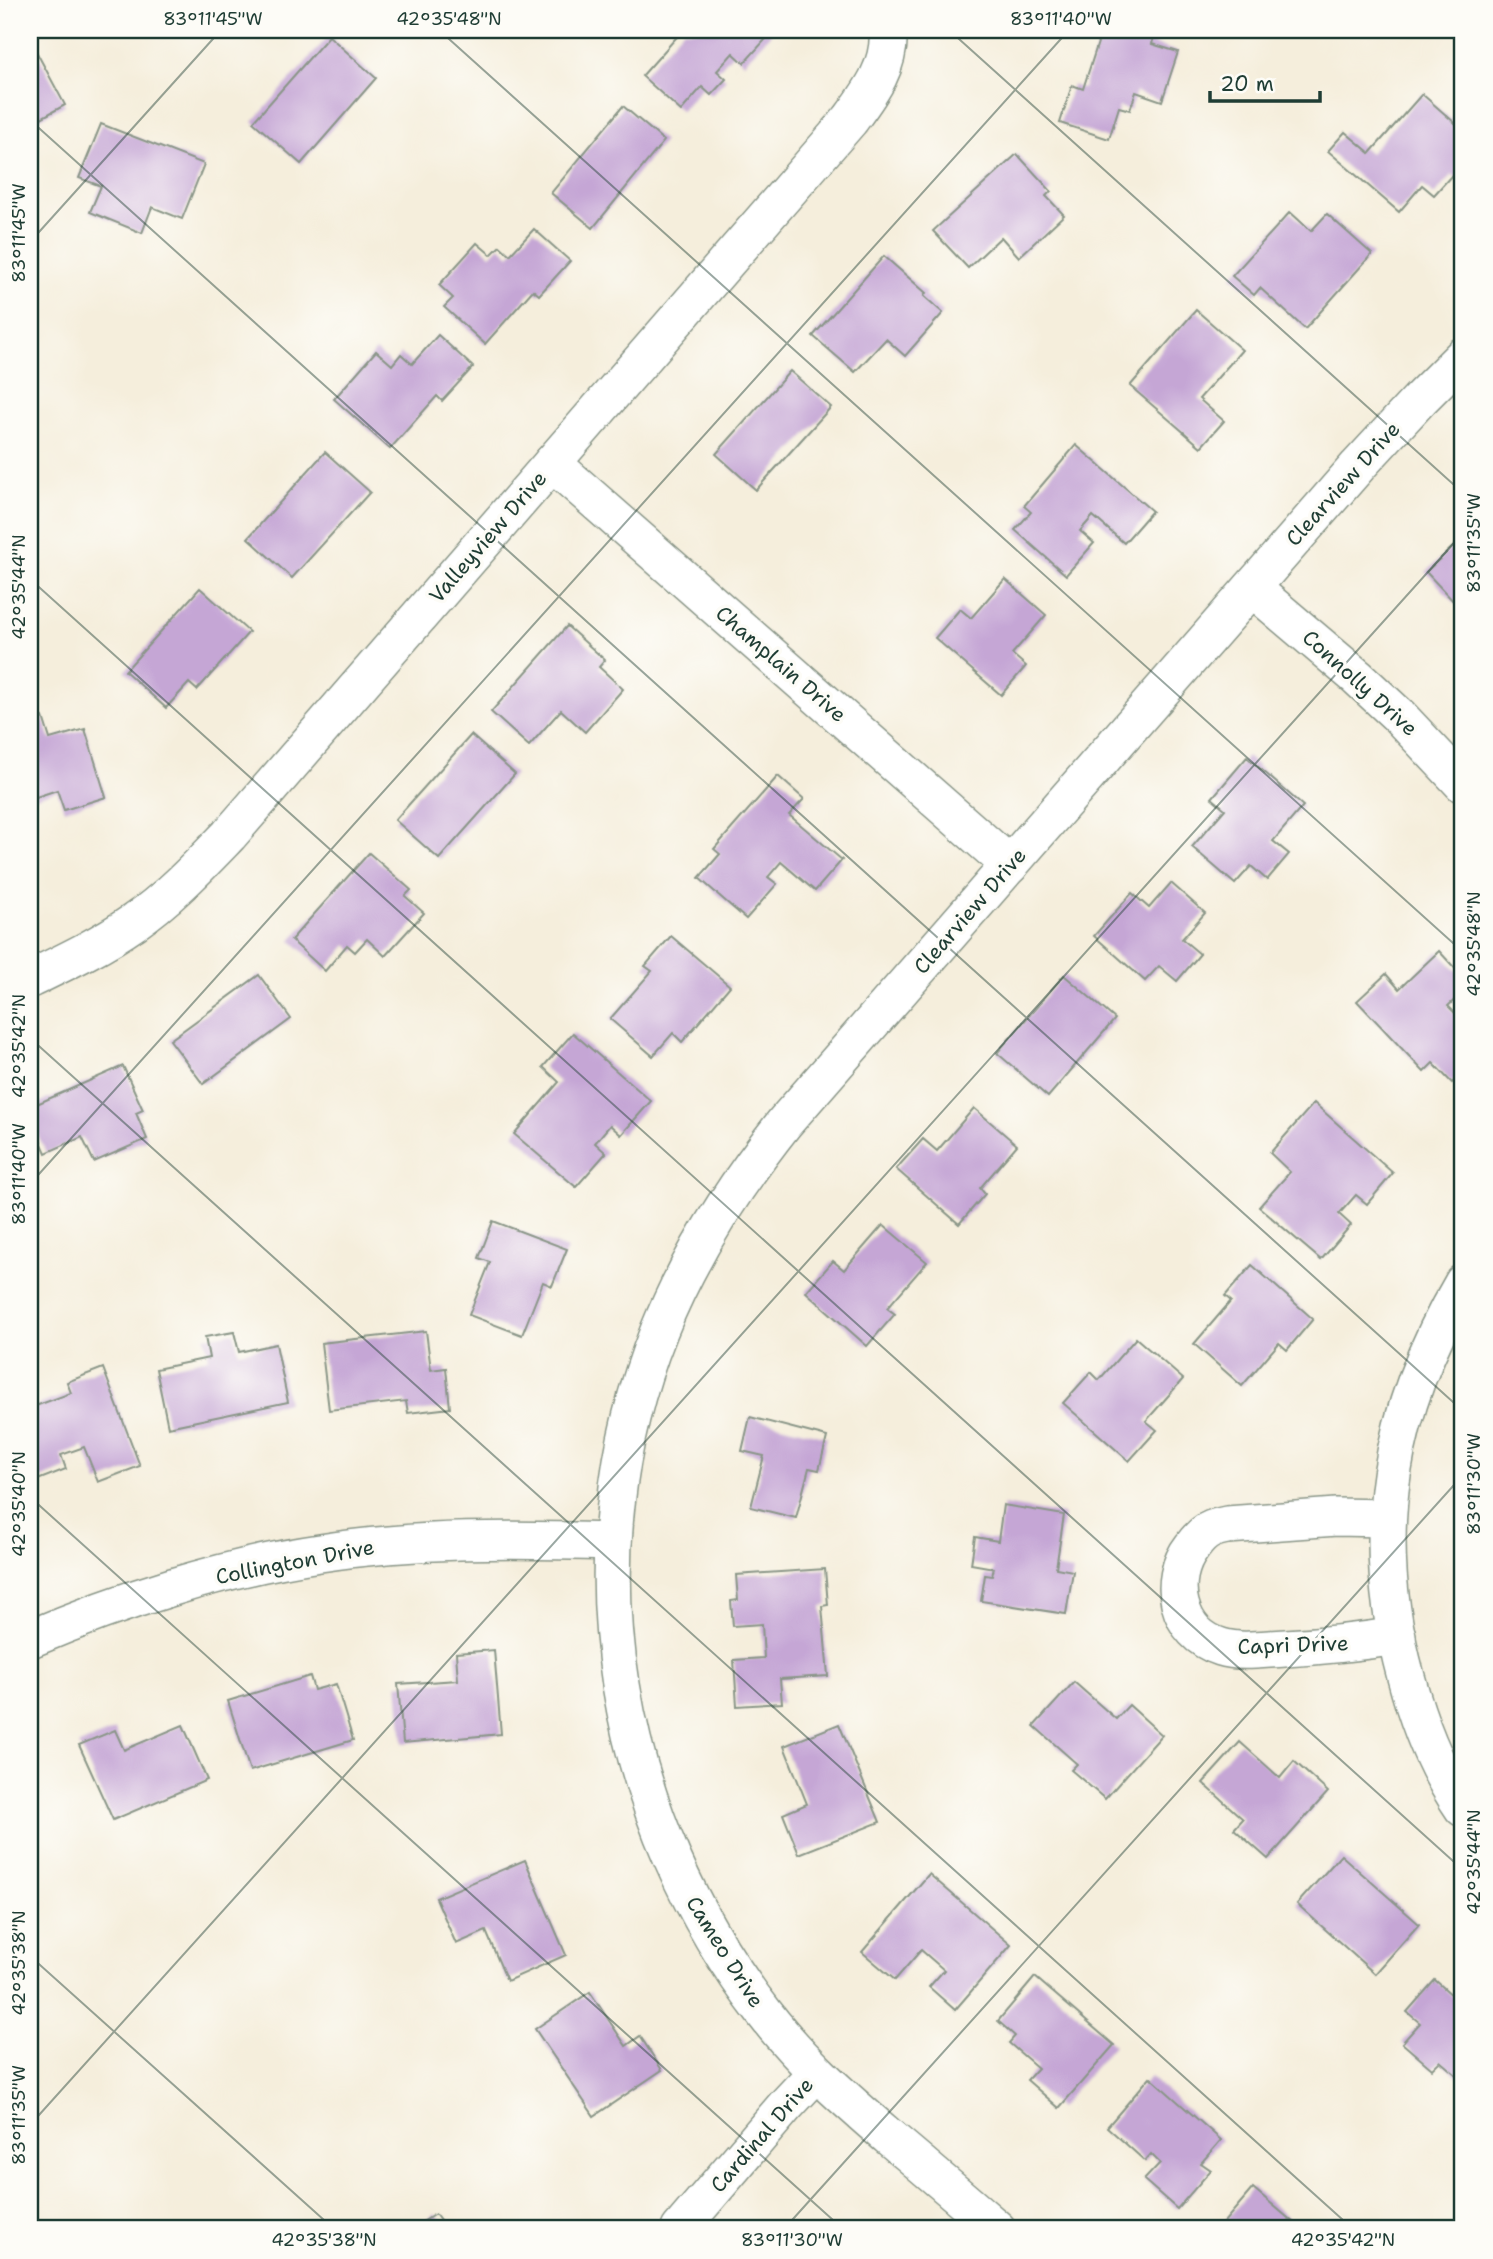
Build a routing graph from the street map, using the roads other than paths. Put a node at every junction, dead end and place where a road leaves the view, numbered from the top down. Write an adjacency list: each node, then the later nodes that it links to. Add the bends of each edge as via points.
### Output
1 (888, 34): 3 (street, Valleyview Drive, via 884,65 850,120)
2 (1463, 356): 4 (street, Clearview Drive, via 1367,456)
3 (552, 463): 6 (street, Champlain Drive); 7 (street, Valleyview Drive, via 184,881 134,922)
4 (1252, 588): 5 (street, Connolly Drive, via 1399,716); 6 (street, Clearview Drive)
5 (1463, 784)
6 (1010, 865): 10 (street, Clearview Drive, via 785,1122 705,1237 663,1322 641,1384 626,1437)
7 (30, 979)
8 (1463, 1283): 9 (street, via 1421,1366 1404,1416)
9 (1386, 1518): 11 (street); 11 (street, Capri Drive, via 1336,1517 1210,1530 1185,1556 1177,1591 1187,1623 1196,1632 1219,1646 1239,1651)
10 (613, 1542): 12 (street, Collington Drive, via 469,1541 319,1553 166,1590); 14 (street, Cameo Drive, via 616,1654 625,1714 660,1833 703,1924 724,1957 764,2014)
11 (1396, 1636): 13 (street, via 1415,1710)
12 (30, 1639)
13 (1463, 1808)
14 (816, 2073): 15 (street, Cardinal Drive); 16 (street, Cameo Drive)
15 (680, 2229)
16 (996, 2229)

